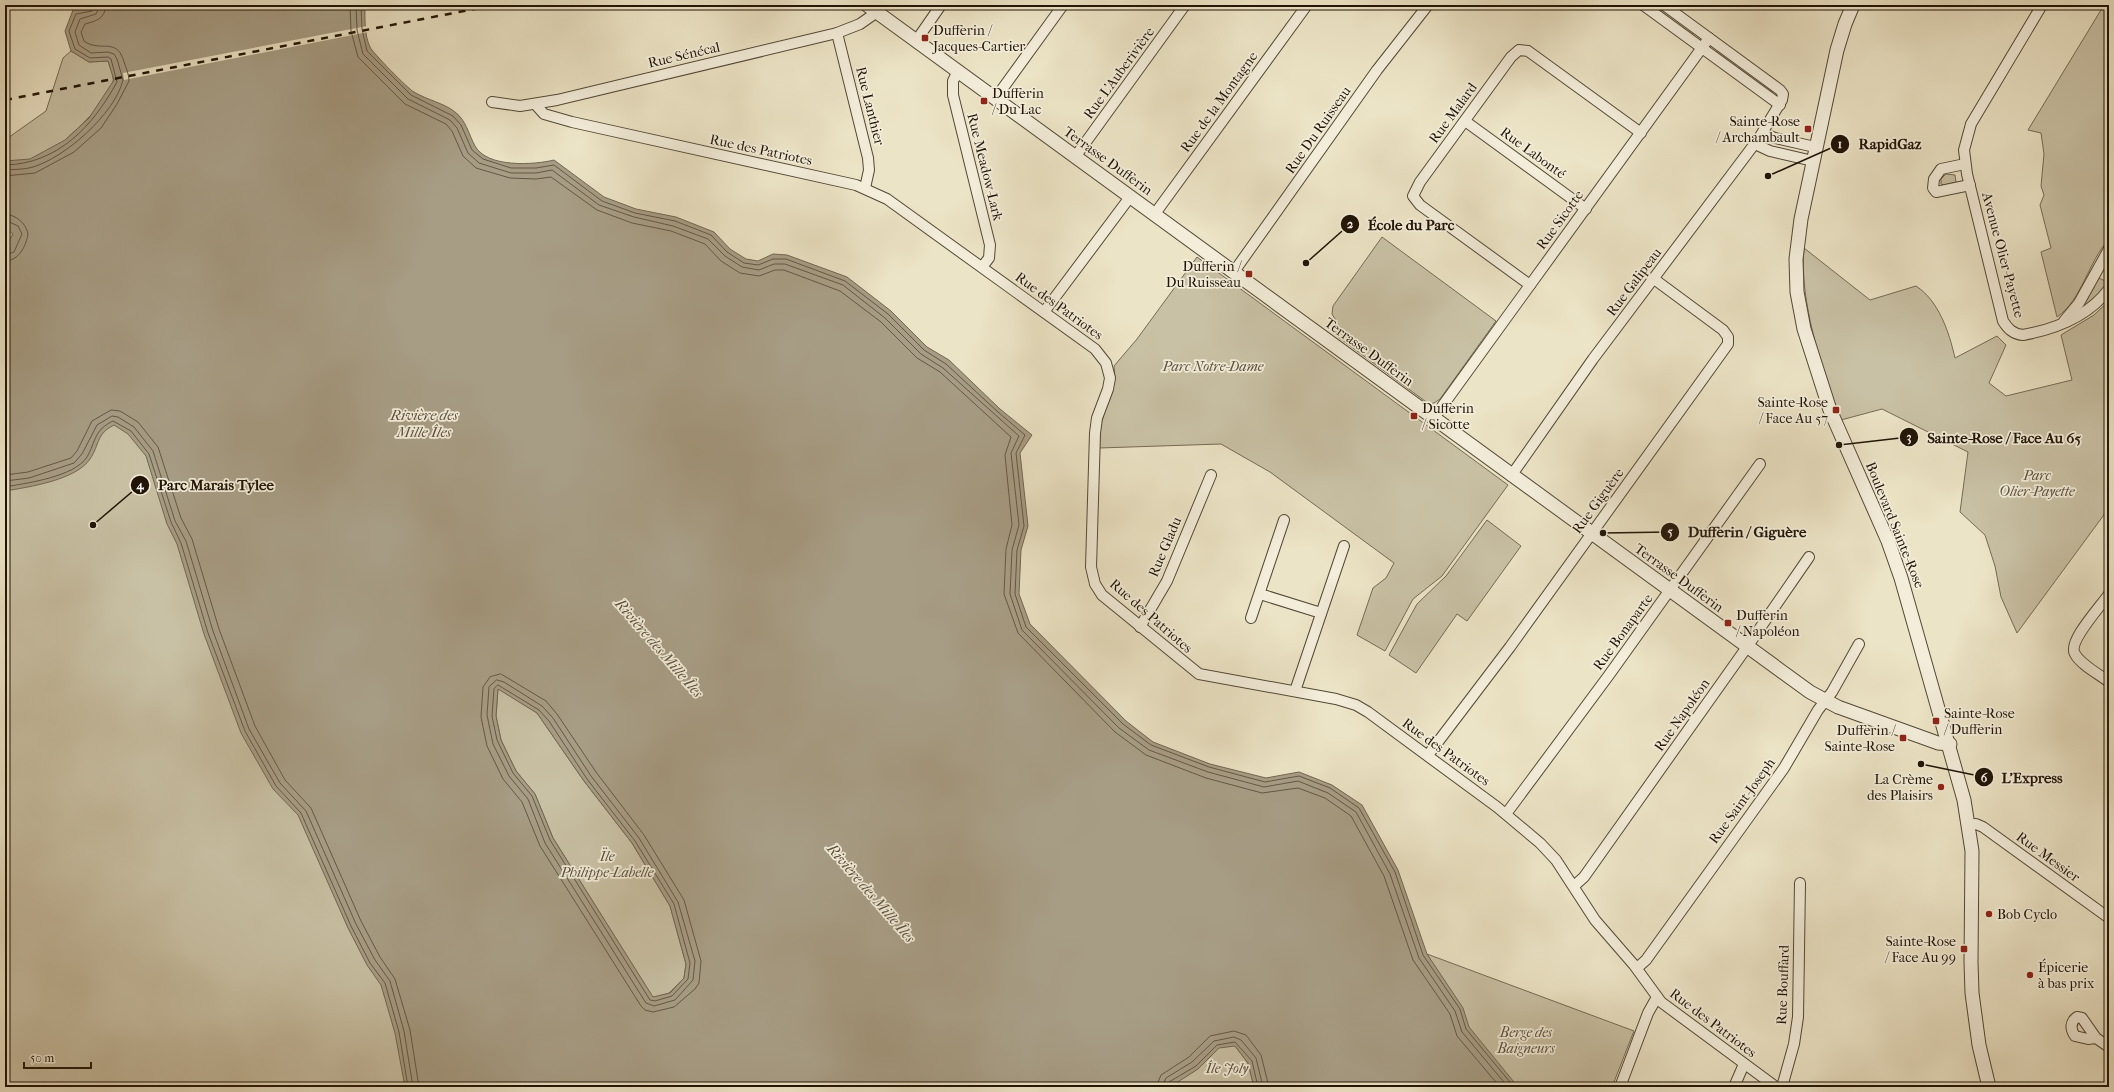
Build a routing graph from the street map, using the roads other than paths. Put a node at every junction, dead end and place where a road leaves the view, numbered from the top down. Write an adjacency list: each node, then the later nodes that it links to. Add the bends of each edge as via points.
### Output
1 (941, 5): 13 (street)
2 (1063, 5): 16 (street)
3 (1185, 5): 25 (street, Rue L'Auberivière)
4 (1307, 5): 32 (street, Rue de la Montagne)
5 (1428, 5): 35 (street, Rue Du Ruisseau, via 1377,70)
6 (1643, 5): 14 (street)
7 (1664, 5): 12 (street)
8 (1853, 5): 24 (street, Boulevard Sainte-Rose, via 1838,43)
9 (2042, 5): 27 (street, Avenue Olier-Payette, via 1971,124 1964,144)
10 (872, 8): 11 (street, Rue Sénécal, via 860,24); 13 (street, Terrasse Dufferin)
11 (837, 32): 18 (street, Rue Sénécal); 29 (street, Rue Lanthier, via 868,158 869,170)
12 (1709, 38): 14 (street, Rue Sicotte); 19 (street, via 1782,92)
13 (916, 40): 15 (street, Terrasse Dufferin)
14 (1702, 48): 19 (street); 21 (street, Rue Sicotte)
15 (958, 71): 16 (street, Terrasse Dufferin); 34 (street, Rue Meadow-Lark, via 953,81 953,95 990,245 988,258)
16 (995, 99): 25 (street, Terrasse Dufferin)
17 (492, 102): 18 (street, Rue Sénécal, via 509,106)
18 (535, 104): 29 (street, Rue des Patriotes, via 544,114 566,120)
19 (1780, 105): 22 (street, Rue Galipeau)
20 (1465, 121): 21 (street, Rue Malard, via 1511,57 1523,49); 31 (street, Rue Labonté); 37 (street, Rue Malard, via 1417,186 1413,193 1414,198 1423,208)
21 (1641, 132): 31 (street, Rue Sicotte)
22 (1763, 133): 23 (street, Rue Galipeau); 24 (street)
23 (1755, 144): 26 (street, via 1770,152); 36 (street, Rue Galipeau)
24 (1815, 147): 26 (street, Boulevard Sainte-Rose)
25 (1075, 157): 30 (street, Terrasse Dufferin)
26 (1812, 161): 60 (street, Boulevard Sainte-Rose, via 1796,259 1801,315 1830,410 1897,565)
27 (1965, 164): 28 (street, Avenue Olier-Payette); 28 (street, Avenue Olier-Payette, via 1941,169 1934,179 1933,188 1936,192 1942,192)
28 (1970, 185): 40 (street, Avenue Olier-Payette, via 2005,324 2011,332 2020,335)
29 (865, 188): 34 (street, Rue des Patriotes, via 887,199)
30 (1130, 197): 32 (street, Terrasse Dufferin); 39 (street)
31 (1586, 209): 37 (street, Rue Sicotte)
32 (1154, 215): 35 (street, Terrasse Dufferin)
33 (2109, 249): 40 (street, Avenue Olier-Payette, via 2075,309)
34 (982, 267): 39 (street, Rue des Patriotes)
35 (1233, 273): 41 (street, Terrasse Dufferin)
36 (1654, 279): 44 (street, Rue Galipeau, via 1588,365); 46 (street, Rue Giguère, via 1723,330 1728,341)
37 (1530, 285): 41 (street, Rue Sicotte)
38 (2109, 289): 40 (street, Avenue Olier-Payette, via 2086,312)
39 (1044, 312): 54 (street, Rue des Patriotes, via 1095,349 1103,357 1108,368 1110,383 1097,418 1095,433 1091,567 1095,584 1102,595)
40 (2057, 325)
41 (1433, 419): 44 (street, Terrasse Dufferin)
42 (1760, 464): 49 (street, Rue Bonaparte)
43 (1211, 475): 54 (street, Rue Gladu, via 1167,581)
44 (1511, 476): 46 (street, Terrasse Dufferin)
45 (1284, 520): 50 (street)
46 (1591, 534): 49 (street, Terrasse Dufferin); 61 (street, Rue Giguère)
47 (1344, 546): 52 (street)
48 (1809, 557): 56 (street, Rue Napoléon)
49 (1670, 591): 56 (street, Terrasse Dufferin); 62 (street, Rue Bonaparte)
50 (1260, 594): 52 (street); 53 (street)
51 (2109, 594): 57 (street, via 2077,637 2073,647 2075,655 2080,660)
52 (1321, 613): 58 (street)
53 (1251, 618)
54 (1140, 627): 58 (street, Rue des Patriotes, via 1200,674)
55 (1859, 644): 59 (street, Rue Saint-Joseph)
56 (1747, 647): 59 (street, Terrasse Dufferin); 65 (street, Rue Napoléon, via 1584,877)
57 (2109, 682)
58 (1295, 691): 61 (street, Rue des Patriotes, via 1356,705)
59 (1825, 701): 60 (street, Terrasse Dufferin, via 1938,743); 67 (street, Rue Saint-Joseph, via 1774,782 1646,960)
60 (1950, 744): 63 (street, Boulevard Sainte-Rose)
61 (1428, 755): 62 (street, Rue des Patriotes)
62 (1506, 814): 65 (street, Rue des Patriotes, via 1545,847)
63 (1969, 825): 66 (street, Rue Messier, via 1976,824 1983,828); 76 (street, Boulevard Sainte-Rose, via 1972,859 1972,993 1979,1045)
64 (1800, 883): 75 (street, Rue Bouffard, via 1798,1017 1794,1044)
65 (1574, 886): 67 (street, Rue des Patriotes, via 1595,920)
66 (2109, 918)
67 (1637, 968): 68 (street, Rue des Patriotes)
68 (1657, 997): 71 (street, Rue des Patriotes, via 1670,1010); 72 (street, via 1648,1013)
69 (2096, 1038): 70 (street)
70 (2109, 1047)
71 (1744, 1064): 73 (street); 74 (street, Rue des Patriotes)
72 (1620, 1087)
73 (1734, 1087)
74 (1776, 1087)
75 (1782, 1087)
76 (1989, 1087)

